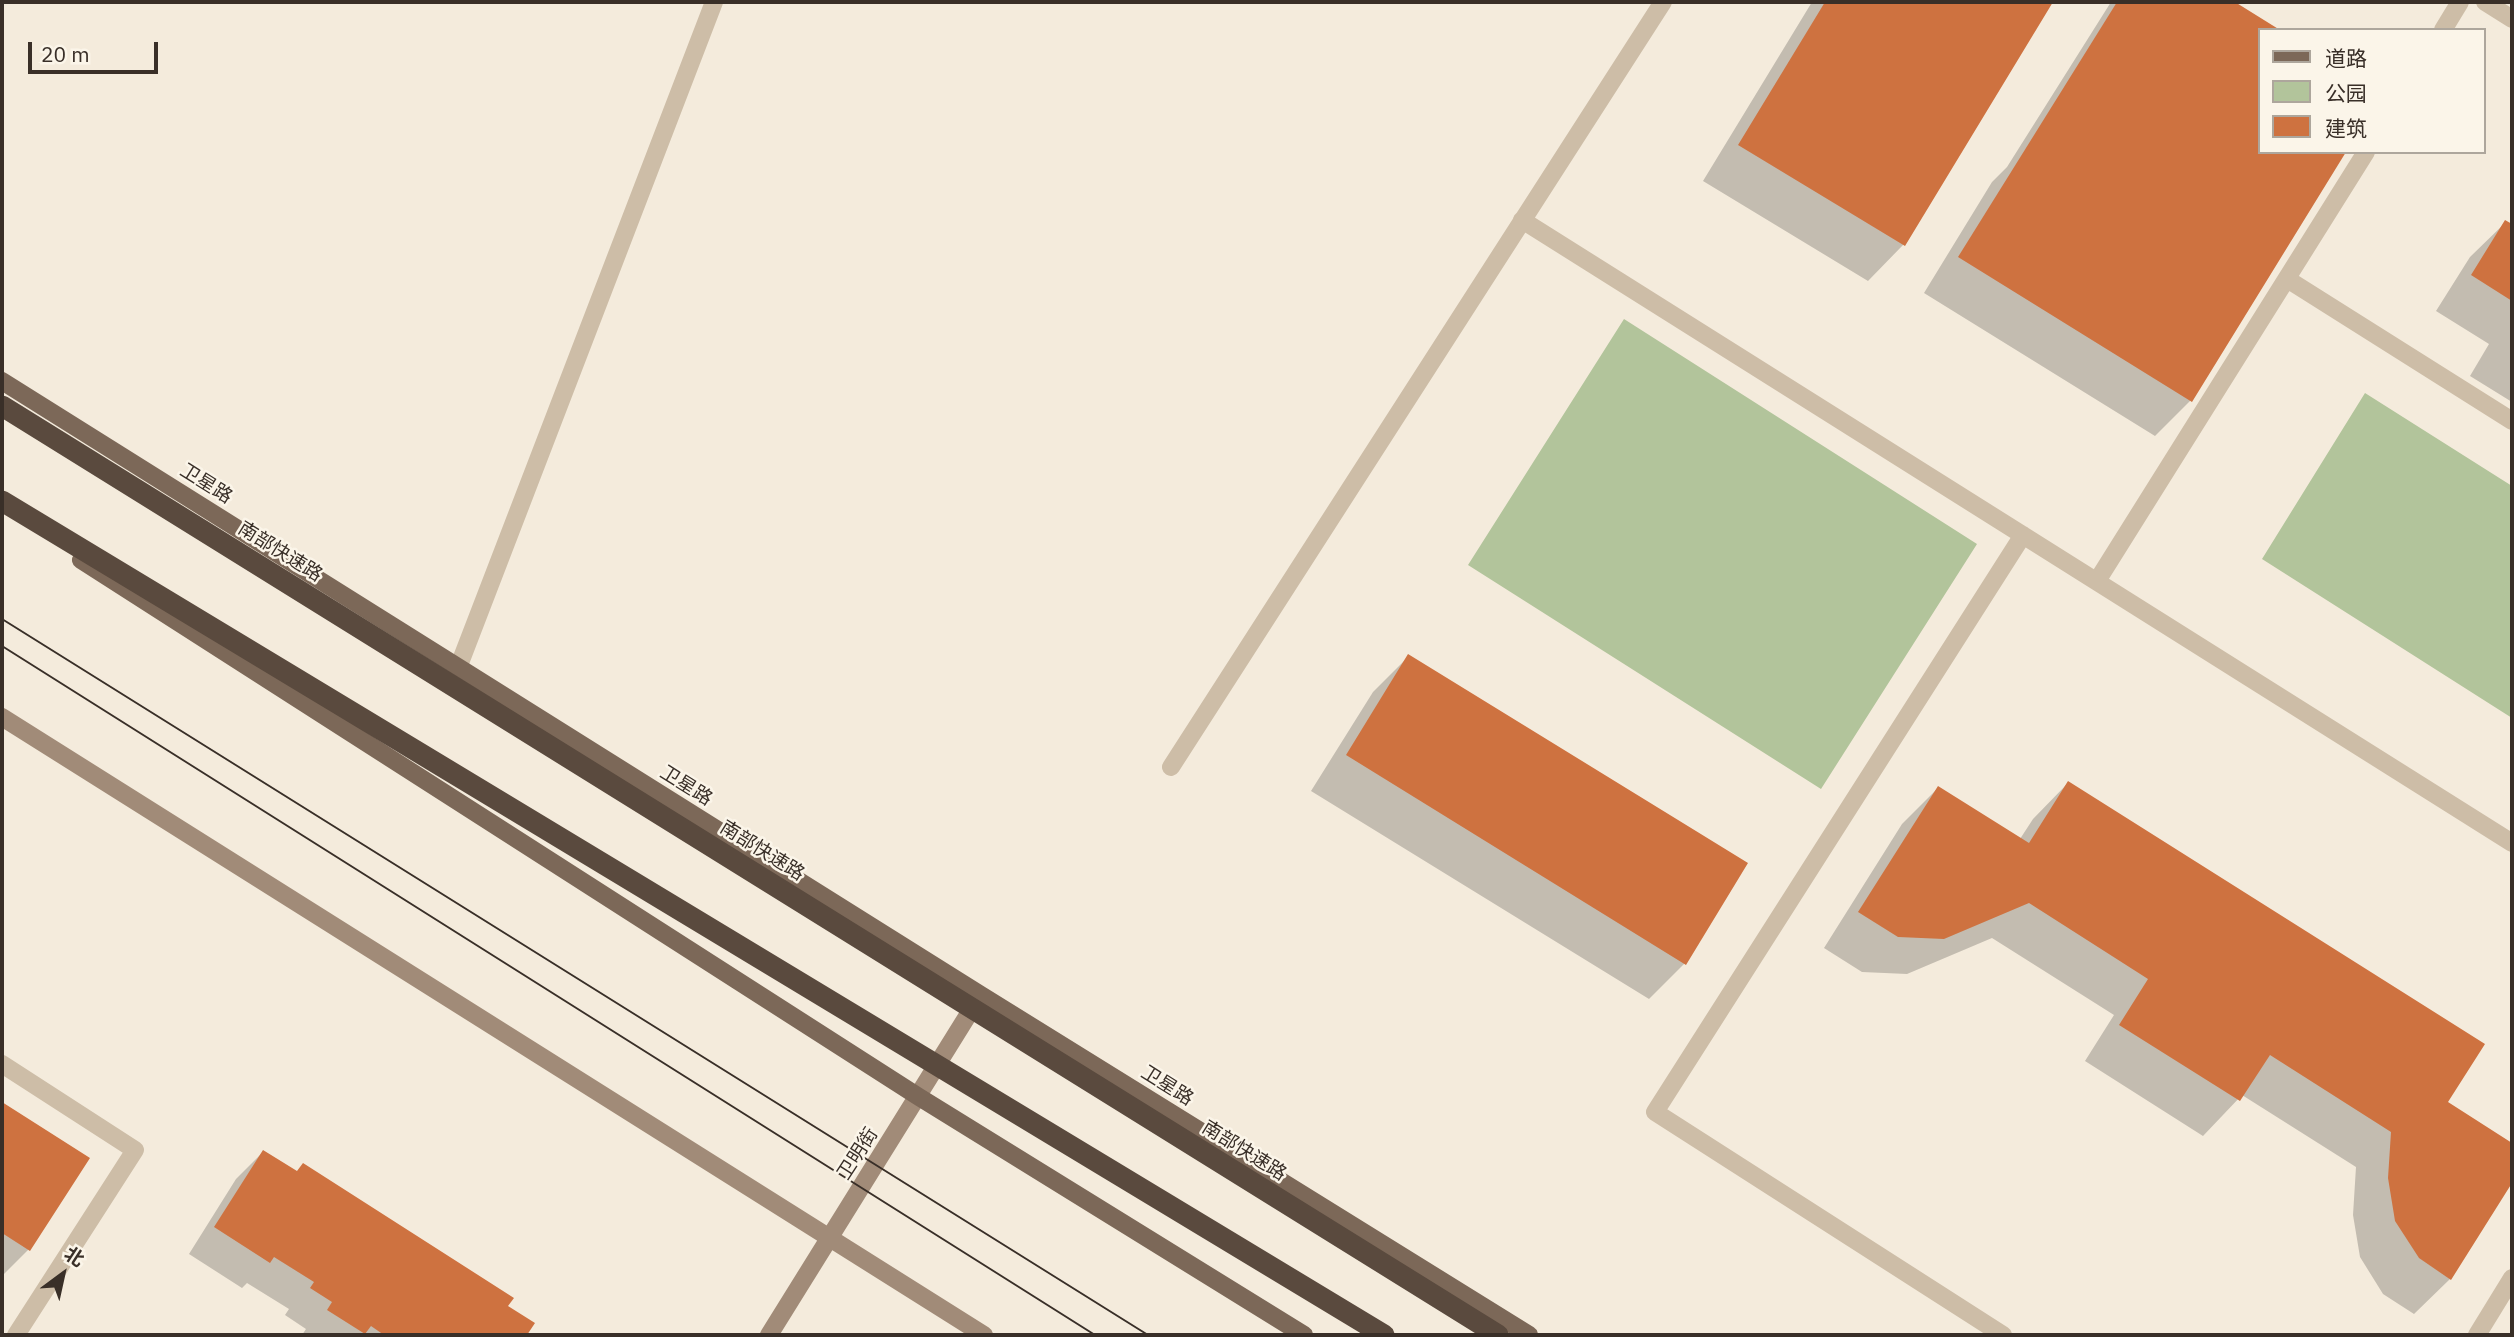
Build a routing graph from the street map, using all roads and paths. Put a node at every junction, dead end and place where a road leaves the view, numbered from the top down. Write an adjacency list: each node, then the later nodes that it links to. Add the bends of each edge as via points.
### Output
1 (714, 2): 17 (street)
2 (1663, 2): 8 (street)
3 (2460, 2): 6 (street)
4 (2485, 2): 5 (street)
5 (2512, 19)
6 (2444, 28)
7 (2365, 154): 9 (street)
8 (1522, 220): 15 (street); 19 (street)
9 (2287, 279): 12 (street); 16 (street)
10 (2, 381): 17 (main road, 卫星路)
11 (2, 406): 31 (highway, 南部快速路, bridge)
12 (2512, 421)
13 (2, 501): 30 (highway, bridge)
14 (2, 509): 23 (main road)
15 (2023, 535): 16 (street); 33 (street, via 1654,1112)
16 (2097, 581): 20 (street)
17 (458, 668): 21 (main road, 卫星路)
18 (2, 717): 24 (main road)
19 (1171, 767)
20 (2512, 843)
21 (981, 995): 23 (main road, 卫明街); 32 (main road, 卫星路)
22 (2, 1065): 26 (street, via 135,1150)
23 (919, 1097): 24 (main road, 卫明街); 29 (main road)
24 (830, 1238): 27 (main road, 卫明街); 28 (main road)
25 (2512, 1278): 34 (street)
26 (16, 1335)
27 (769, 1335)
28 (984, 1335)
29 (1304, 1335)
30 (1384, 1335)
31 (1498, 1335)
32 (1529, 1335)
33 (2003, 1335)
34 (2477, 1335)

